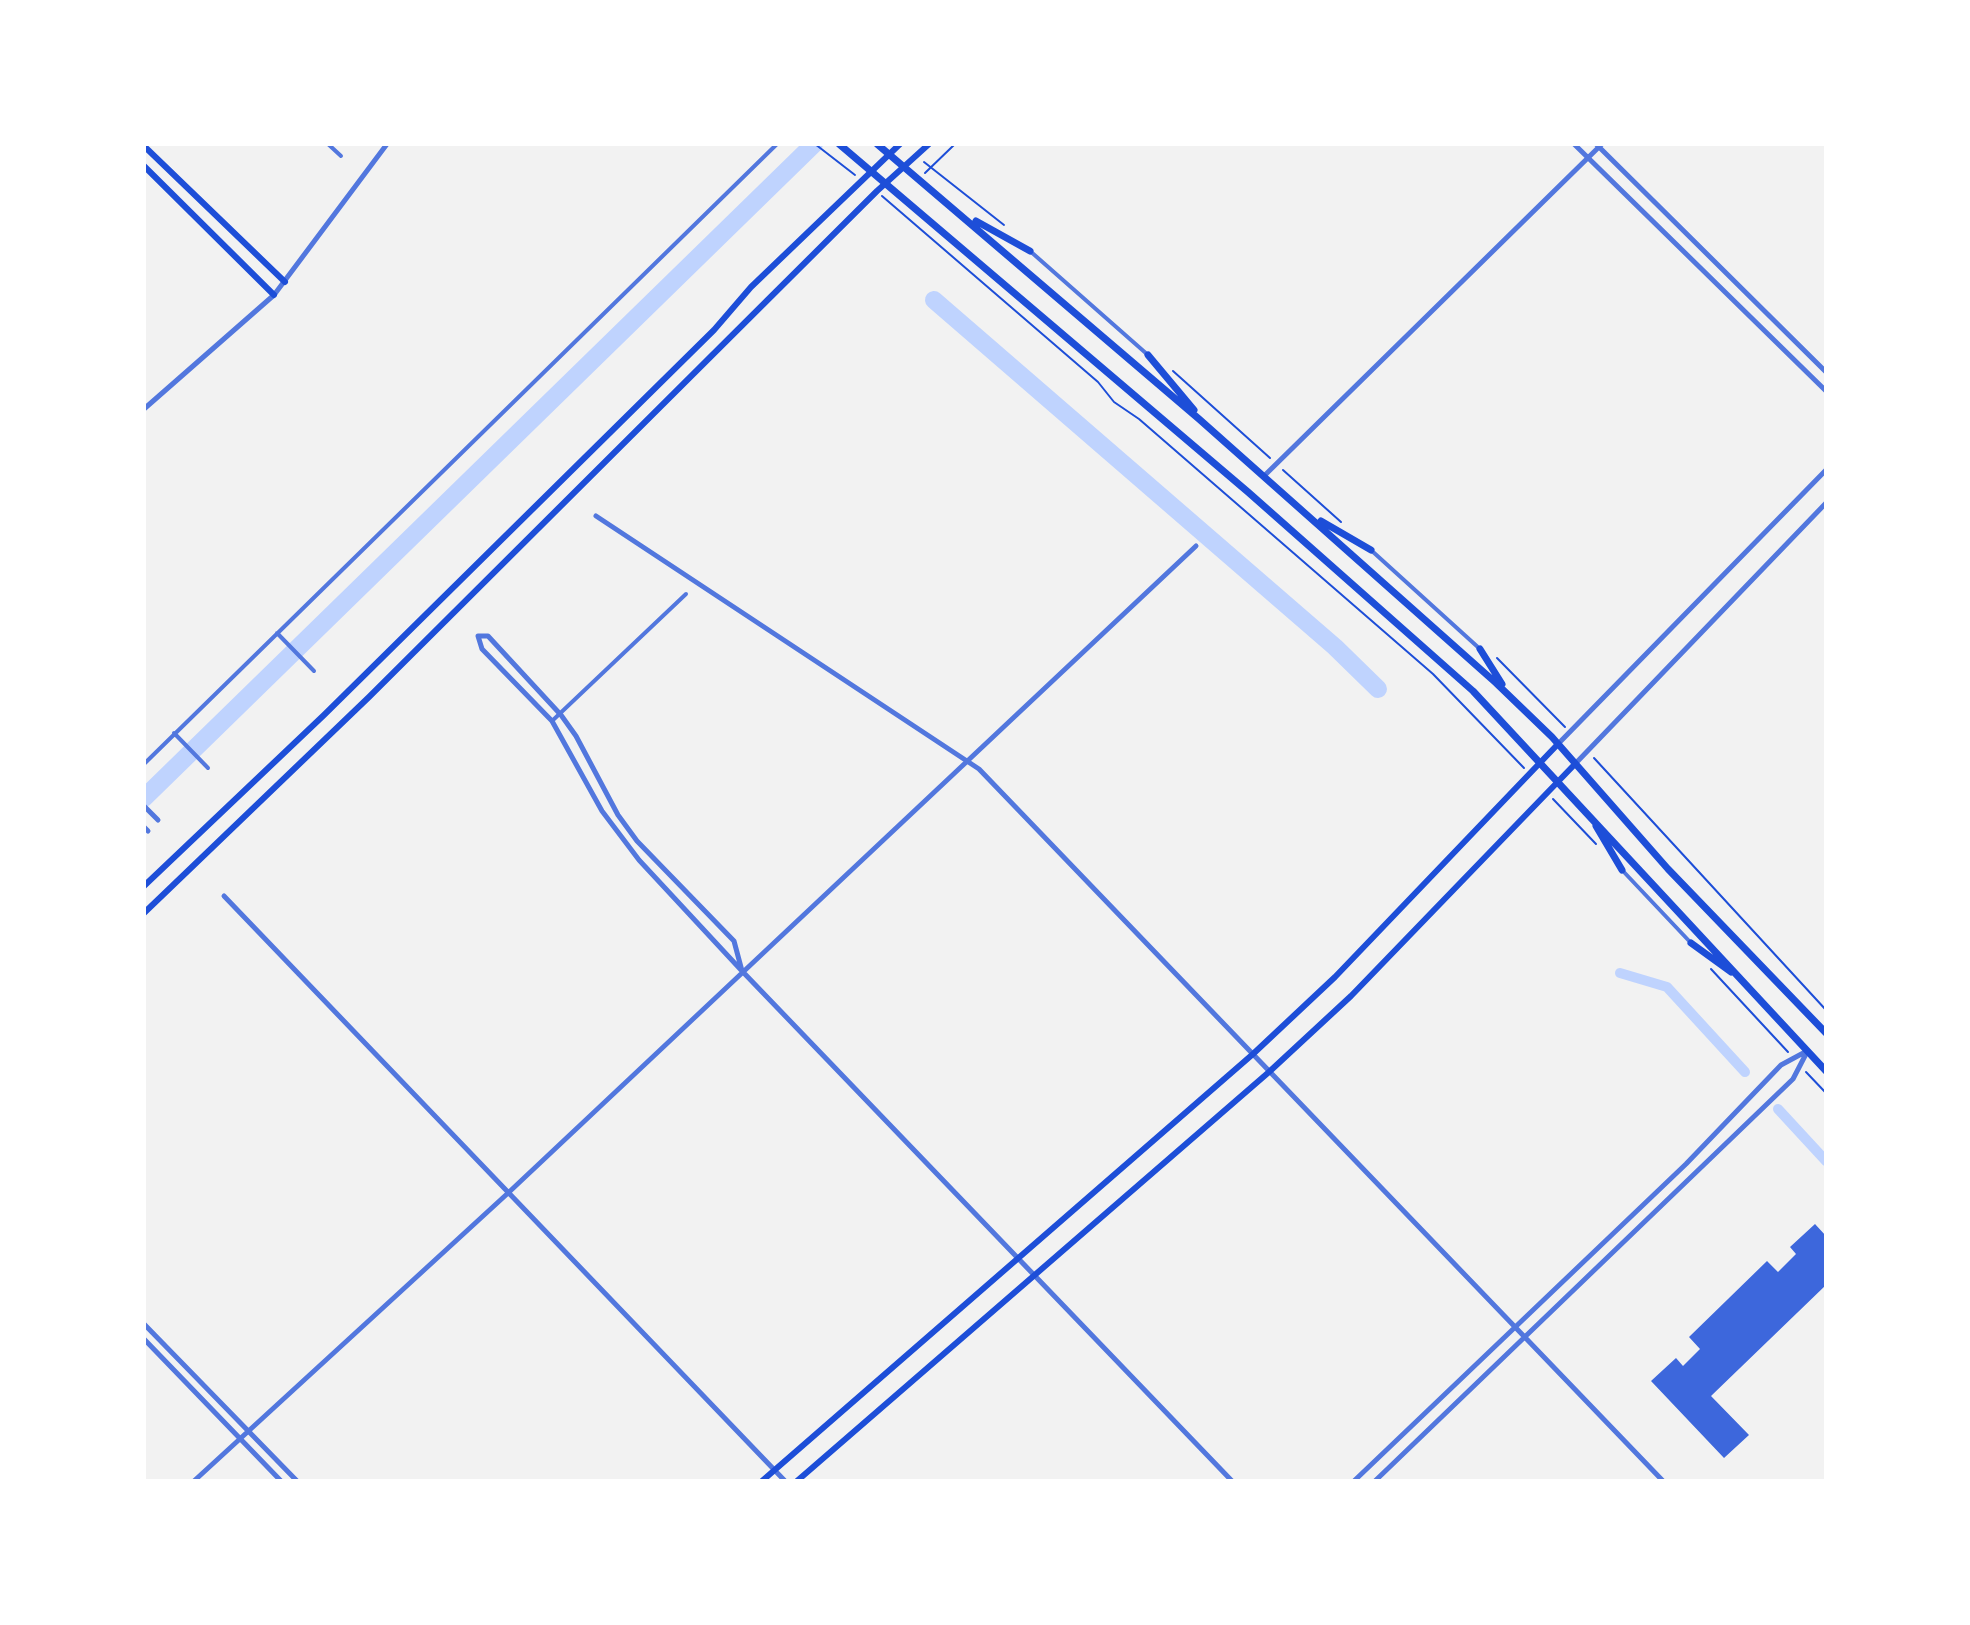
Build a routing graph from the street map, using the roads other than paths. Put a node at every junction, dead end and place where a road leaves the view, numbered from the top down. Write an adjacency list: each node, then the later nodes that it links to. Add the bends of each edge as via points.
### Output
1 (328, 144): 12 (street)
2 (387, 144): 20 (street)
3 (777, 144): 35 (street)
4 (877, 144): 11 (main road)
5 (900, 144): 11 (main road)
6 (929, 144): 15 (main road)
7 (1574, 144): 13 (street)
8 (840, 145): 16 (main road)
9 (1599, 145): 13 (street); 23 (street)
10 (144, 146): 20 (main road)
11 (889, 154): 15 (main road); 16 (main road)
12 (341, 156)
13 (1588, 157): 24 (street); 28 (street)
14 (144, 166): 21 (main road)
15 (904, 166): 17 (main road); 18 (main road)
16 (870, 169): 17 (main road); 53 (main road, via 714,330)
17 (887, 182): 44 (main road, via 1450,671); 55 (main road, via 381,686)
18 (961, 213): 19 (main road); 26 (main road)
19 (1030, 251): 22 (street)
20 (285, 282): 21 (street)
21 (274, 295): 25 (street)
22 (1148, 355): 26 (main road)
23 (1826, 372)
24 (1826, 391)
25 (144, 409)
26 (1199, 419): 28 (main road)
27 (1826, 470): 42 (street)
28 (1264, 476): 30 (main road)
29 (1826, 503): 46 (street)
30 (1310, 515): 33 (main road); 38 (main road)
31 (596, 516): 43 (street)
32 (1196, 546): 43 (street)
33 (1371, 550): 36 (street)
34 (686, 594): 39 (street)
35 (276, 633): 37 (street); 41 (street)
36 (1480, 649): 38 (main road)
37 (314, 671)
38 (1510, 696): 42 (main road)
39 (561, 715): 40 (street); 40 (street, via 488,636 478,636 482,649); 57 (street, via 618,815 734,941)
40 (552, 721): 57 (street, via 627,847)
41 (174, 733): 45 (street); 47 (street)
42 (1558, 744): 44 (main road); 46 (main road)
43 (965, 760): 57 (street); 61 (street)
44 (1540, 763): 48 (main road); 61 (main road, via 1335,977)
45 (144, 764)
46 (1575, 764): 48 (main road); 59 (main road)
47 (208, 768)
48 (1557, 781): 51 (main road); 63 (main road, via 1351,996)
49 (144, 806): 50 (street)
50 (158, 820)
51 (1594, 821): 52 (main road); 58 (main road)
52 (1622, 870): 56 (street)
53 (144, 886)
54 (224, 896): 64 (street)
55 (144, 913)
56 (1691, 943): 58 (main road)
57 (742, 971): 64 (street); 65 (street)
58 (1736, 974): 60 (main road)
59 (1826, 1032)
60 (1807, 1051): 62 (main road); 68 (street, via 1781,1065 1686,1164); 69 (street, via 1793,1079)
61 (1253, 1054): 63 (street); 65 (main road)
62 (1826, 1071)
63 (1269, 1072): 66 (main road); 68 (street)
64 (507, 1194): 71 (street); 73 (street)
65 (1019, 1259): 66 (street); 73 (main road)
66 (1034, 1275): 79 (main road); 80 (street)
67 (144, 1324): 71 (street)
68 (1515, 1326): 69 (street); 81 (street)
69 (1525, 1337): 82 (street); 83 (street)
70 (144, 1339): 72 (street)
71 (248, 1430): 72 (street); 76 (street)
72 (240, 1438): 74 (street); 75 (street)
73 (774, 1470): 77 (main road); 78 (street)
74 (194, 1481)
75 (281, 1481)
76 (297, 1481)
77 (762, 1481)
78 (785, 1481)
79 (797, 1481)
80 (1232, 1481)
81 (1354, 1481)
82 (1375, 1481)
83 (1663, 1481)

